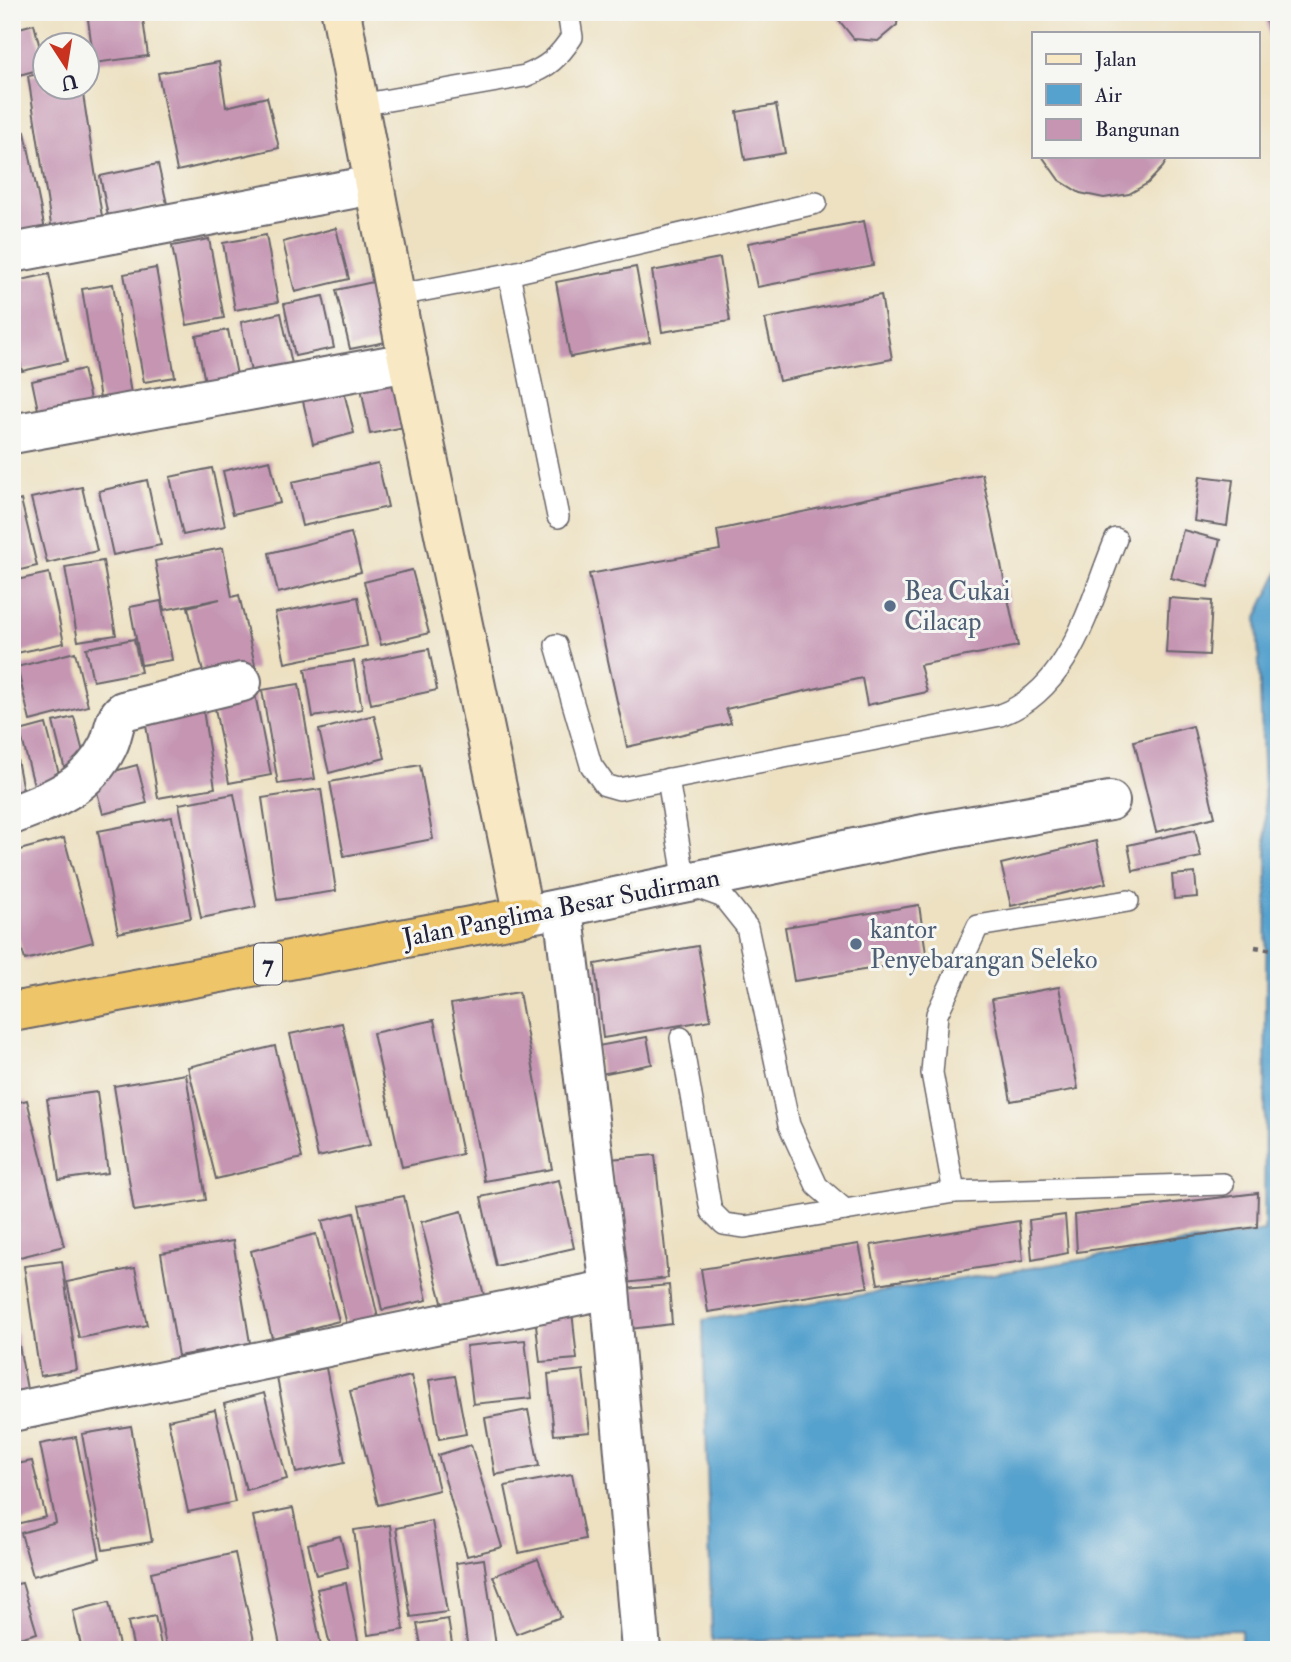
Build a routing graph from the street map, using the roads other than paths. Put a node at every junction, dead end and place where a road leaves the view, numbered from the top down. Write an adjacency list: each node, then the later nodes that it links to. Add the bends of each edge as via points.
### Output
1 (341, 12): 3 (main road)
2 (568, 12): 3 (lane, via 572,37 547,67 525,76)
3 (360, 105): 4 (main road)
4 (373, 185): 6 (street); 8 (main road)
5 (816, 204): 7 (lane)
6 (12, 253)
7 (509, 274): 8 (lane); 11 (lane)
8 (394, 296): 9 (main road)
9 (408, 362): 10 (street); 21 (main road)
10 (12, 434)
11 (558, 517)
12 (1116, 539): 15 (lane, via 1062,667 1040,693 1017,709)
13 (556, 645): 15 (lane, via 591,765 605,785 619,789)
14 (242, 682): 17 (street, via 120,713 97,767 82,783)
15 (668, 779): 18 (lane)
16 (1110, 801): 18 (street, Jalan Panglima Besar Sudirman)
17 (12, 815)
18 (685, 883): 20 (street, Jalan Panglima Besar Sudirman); 26 (lane, via 723,897 747,927 789,1125 817,1186)
19 (1128, 901): 25 (lane, via 978,926 937,1014 932,1073)
20 (563, 909): 21 (street, Jalan Panglima Besar Sudirman); 27 (street)
21 (524, 916): 22 (highway, Jalan Panglima Besar Sudirman / 7)
22 (12, 1012)
23 (681, 1038): 26 (lane, via 711,1211 724,1224 745,1227)
24 (1223, 1184): 25 (lane)
25 (954, 1192): 26 (lane)
26 (845, 1210)
27 (610, 1289): 28 (street); 29 (street)
28 (12, 1412)
29 (640, 1650)

